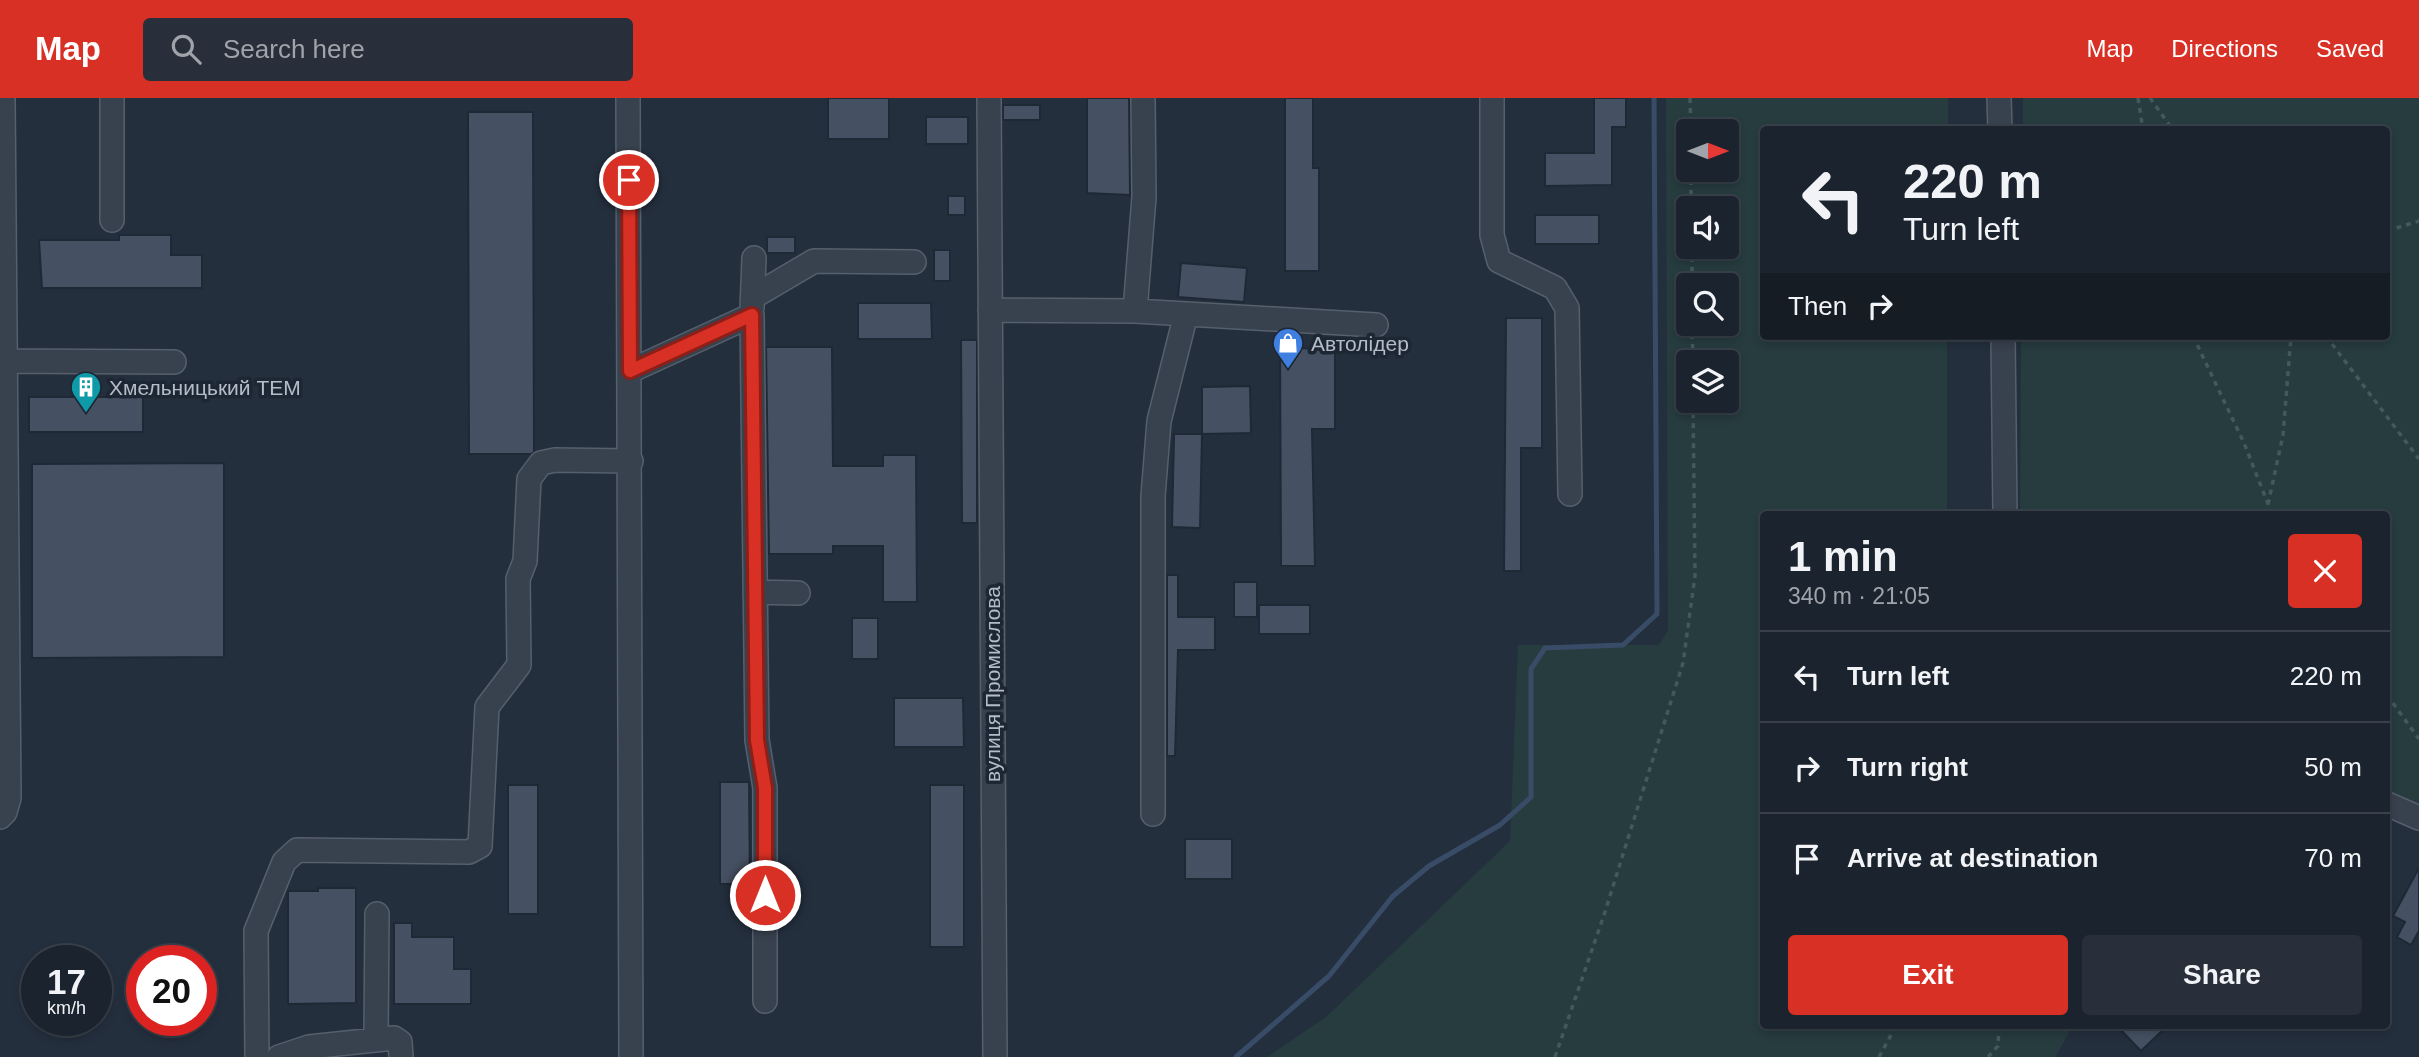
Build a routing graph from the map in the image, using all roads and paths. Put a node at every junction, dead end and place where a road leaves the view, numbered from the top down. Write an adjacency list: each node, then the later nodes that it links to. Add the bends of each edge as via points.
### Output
1 (3, 98): 29 (street)
2 (112, 98): 15 (street)
3 (628, 98): 31 (street)
4 (989, 98): 21 (street, вулиця Промислова)
5 (1143, 98): 22 (street, via 1144,197)
6 (1492, 98): 35 (street, via 1492,234 1499,261 1555,288 1567,308)
7 (1690, 98): 11 (path)
8 (1999, 98): 12 (street)
9 (2138, 98): 13 (path)
10 (2150, 98): 14 (path)
11 (1691, 119)
12 (2000, 126)
13 (2142, 126)
14 (2170, 126)
15 (112, 220)
16 (2419, 221): 17 (path)
17 (2390, 230)
18 (754, 258): 20 (street)
19 (914, 262): 20 (street, via 814,261)
20 (752, 306): 31 (street); 40 (street)
21 (990, 310): 22 (street); 57 (street, вулиця Промислова)
22 (1135, 311): 23 (street)
23 (1186, 314): 24 (street); 45 (street, via 1159,421 1153,496)
24 (1376, 325)
25 (2003, 340): 37 (street)
26 (2195, 340): 36 (path, via 2244,443)
27 (2291, 340): 36 (path, via 2283,435)
28 (2329, 340): 33 (path)
29 (2, 361): 30 (street); 46 (street, via 9,798)
30 (174, 362)
31 (630, 371): 34 (street)
32 (1693, 413): 58 (path, via 1695,576 1683,663)
33 (2419, 459)
34 (631, 461): 53 (street, via 555,460 541,463 529,480 525,561 519,579 519,664 487,707 480,846 469,852 297,850 284,862 256,931); 56 (street)
35 (1570, 494)
36 (2268, 508): 38 (path); 39 (path)
37 (2006, 511)
38 (2267, 511)
39 (2270, 511)
40 (755, 592): 41 (street); 49 (street, via 757,740 765,788)
41 (798, 593)
42 (2390, 699): 43 (path)
43 (2419, 739)
44 (2390, 805): 47 (street)
45 (1153, 814)
46 (0, 817)
47 (2419, 818)
48 (377, 914): 52 (street)
49 (765, 1001)
50 (1894, 1029): 59 (path)
51 (1999, 1029): 60 (path, via 1998,1046)
52 (376, 1040): 54 (street, via 309,1047); 55 (street, via 398,1039)
53 (257, 1057)
54 (279, 1057)
55 (401, 1057)
56 (631, 1057)
57 (995, 1057)
58 (1555, 1057)
59 (1879, 1057)
60 (1988, 1057)

